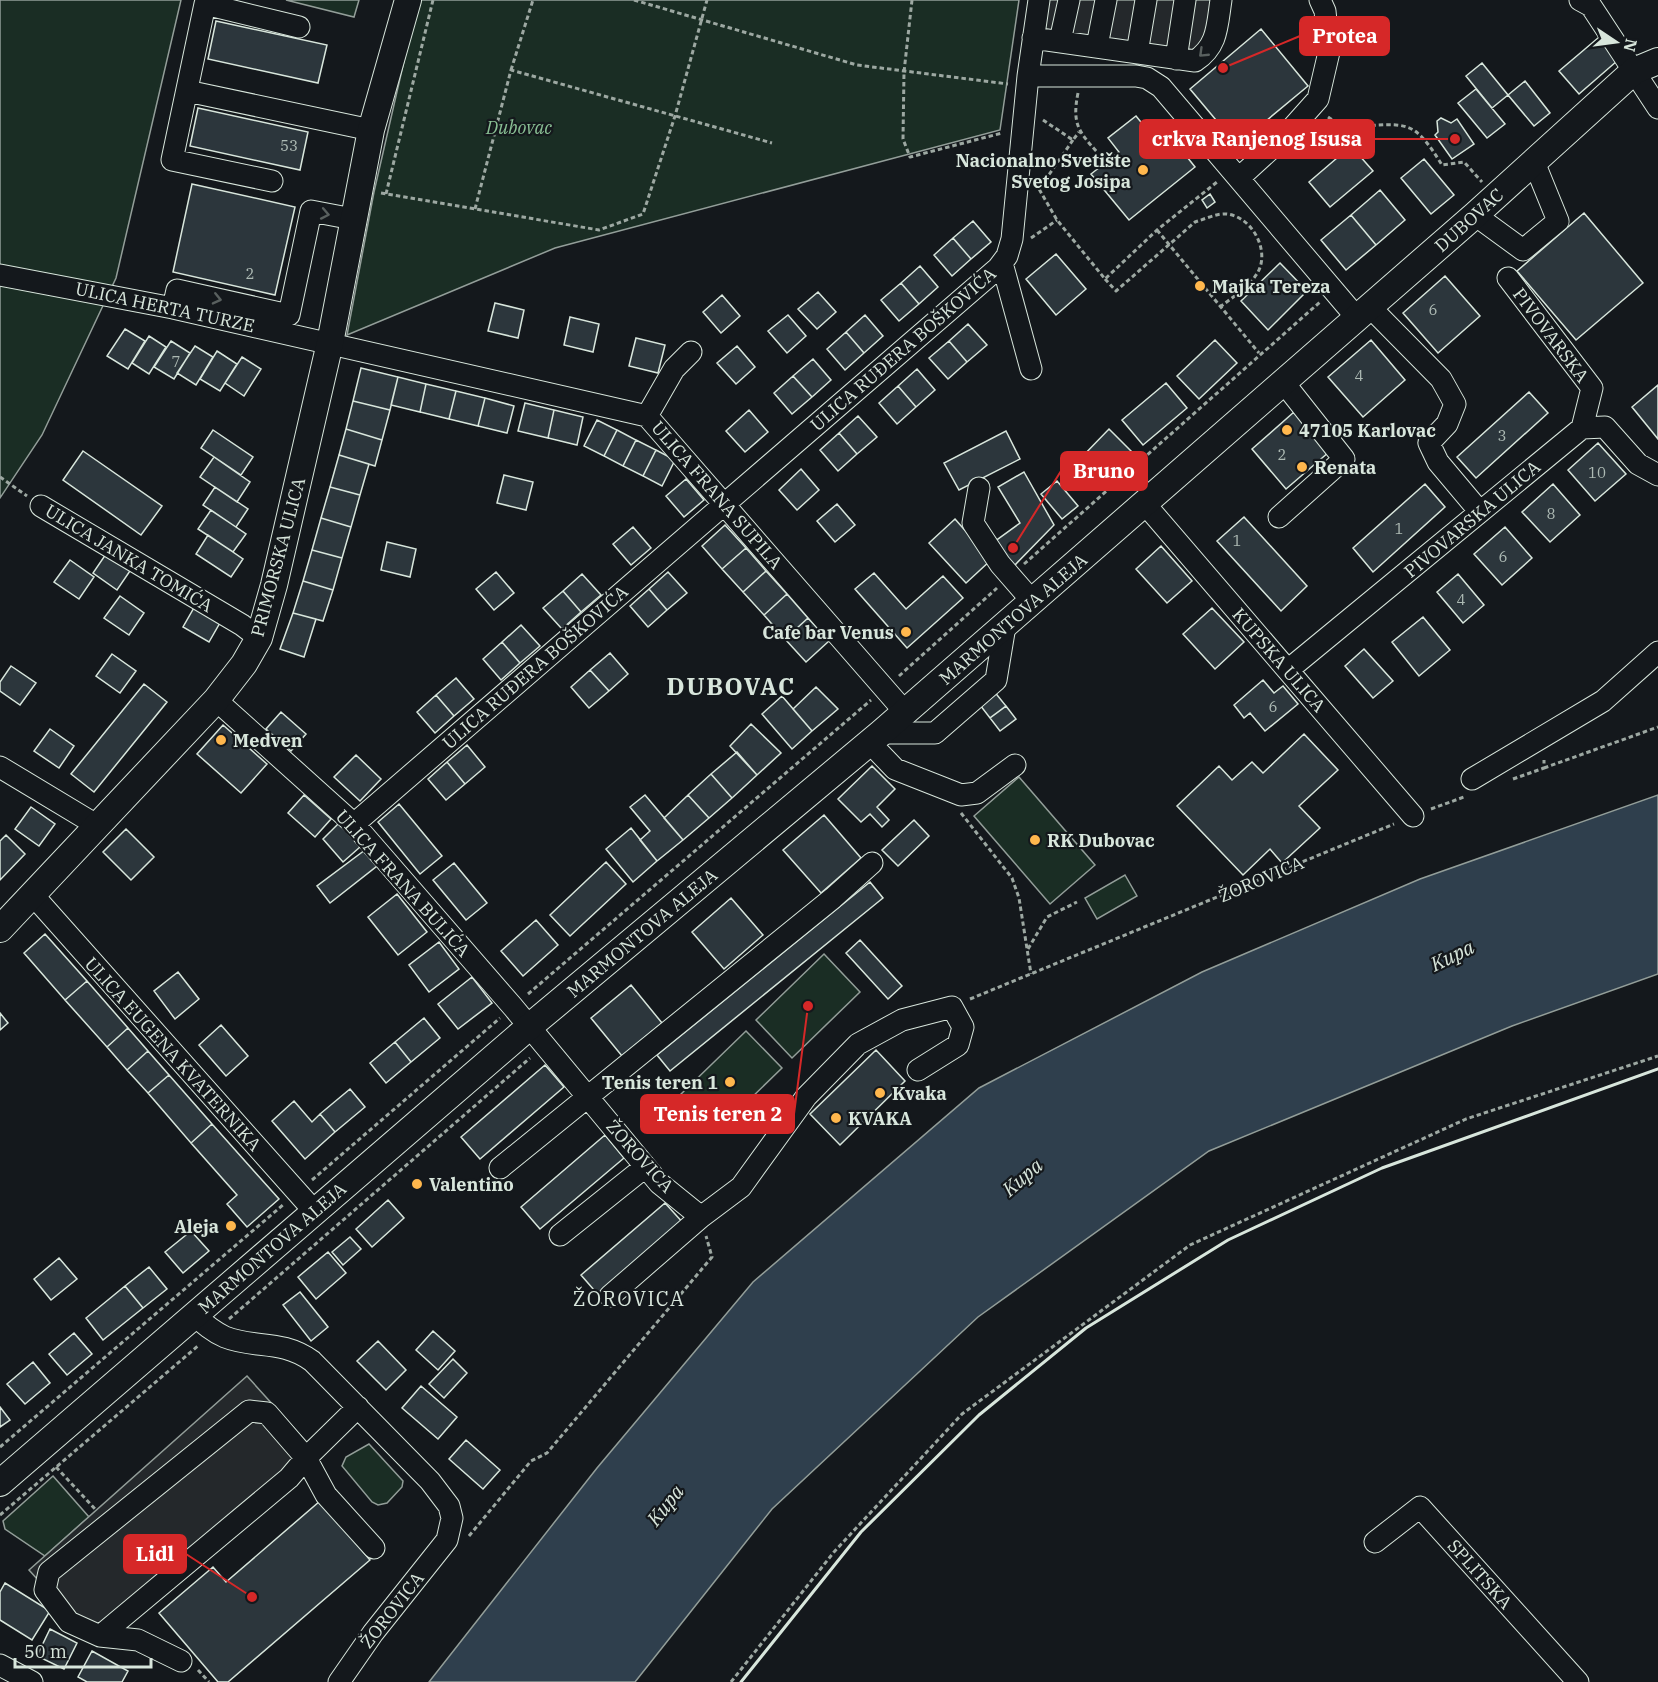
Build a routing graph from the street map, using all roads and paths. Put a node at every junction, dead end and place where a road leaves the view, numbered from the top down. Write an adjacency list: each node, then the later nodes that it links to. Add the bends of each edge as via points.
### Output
1 (408, 0): 33 (main road, PRIMORSKA ULICA)
2 (432, 0): 43 (path)
3 (533, 0): 23 (path)
4 (634, 0): 15 (path)
5 (707, 0): 15 (path)
6 (912, 0): 25 (path)
7 (1039, 0): 17 (street, ULICA RUĐERA BOŠKOVIĆA)
8 (1069, 0): 18 (street)
9 (1106, 0): 19 (street)
10 (1146, 0): 20 (street)
11 (1185, 0): 21 (street)
12 (1221, 0): 21 (street, one-way to 21, via 1216,36 1207,54 1195,61)
13 (1320, 0): 29 (street, via 1325,11 1329,52 1326,75)
14 (1592, 2): 24 (street)
15 (701, 19): 25 (path, via 857,65); 32 (path)
16 (299, 27): 28 (street, via 205,4)
17 (1033, 38): 18 (street); 26 (street, ULICA RUĐERA BOŠKOVIĆA)
18 (1060, 41): 19 (street)
19 (1097, 46): 20 (street)
20 (1137, 53): 21 (street)
21 (1176, 59)
22 (1658, 61): 24 (main road, DUBOVAC)
23 (511, 70): 32 (path); 45 (path)
24 (1634, 71): 31 (street); 39 (main road, DUBOVAC)
25 (904, 72): 26 (path, via 1005,85); 34 (path, via 903,139 910,157)
26 (1021, 79): 30 (street, ULICA RUĐERA BOŠKOVIĆA); 40 (street, via 1147,78 1170,94)
27 (1080, 83): 35 (path, via 1074,111)
28 (187, 91): 33 (street); 41 (street, via 172,160)
29 (1312, 105): 40 (street, via 1285,136); 44 (path, via 1338,124 1361,128 1394,126 1415,131 1442,165 1464,162)
30 (1025, 107): 36 (path); 50 (street, ULICA RUĐERA BOŠKOVIĆA, via 1012,239)
31 (1658, 108)
32 (675, 116): 37 (path); 45 (path, via 643,214 598,230)
33 (371, 130): 42 (main road, PRIMORSKA ULICA)
34 (1009, 131)
35 (1079, 132): 36 (path); 38 (path)
36 (1073, 140): 53 (path, via 1039,189 1057,220)
37 (772, 143)
38 (1097, 152)
39 (1534, 162): 44 (main road, DUBOVAC); 46 (street, via 1558,221 1523,250)
40 (1236, 174): 48 (path); 54 (street)
41 (272, 181)
42 (358, 189): 43 (path); 47 (main road, PRIMORSKA ULICA)
43 (386, 194): 45 (path)
44 (1496, 196): 46 (main road, DUBOVAC)
45 (475, 209)
46 (1475, 215): 57 (main road, DUBOVAC)
47 (353, 219): 56 (street, one-way to 47, via 177,290 290,315 311,211); 58 (main road, PRIMORSKA ULICA)
48 (1157, 230): 49 (path); 53 (path)
49 (1169, 244): 53 (path, via 1116,291); 55 (path); 55 (path, via 1210,216 1228,214 1255,231 1262,255 1259,271)
50 (1002, 263): 61 (street); 68 (street, ULICA RUĐERA BOŠKOVIĆA)
51 (0, 276): 56 (street, ULICA HERTA TURZE)
52 (1508, 278): 64 (street, PIVOVARSKA, via 1592,388)
53 (1105, 279)
54 (1333, 291): 57 (street); 60 (path)
55 (1220, 307): 60 (path)
56 (173, 308): 58 (street, ULICA HERTA TURZE)
57 (1363, 312): 62 (main road, DUBOVAC); 71 (street, via 1441,380 1455,404 1447,424 1430,443 1438,462)
58 (330, 343): 63 (street, ULICA FRANA SUPILA); 76 (main road, PRIMORSKA ULICA)
59 (691, 352): 63 (street, via 674,369)
60 (1259, 353): 73 (path)
61 (1030, 369)
62 (1284, 383): 69 (main road, MARMONTOVA ALEJA); 72 (street, via 1344,459)
63 (647, 416): 68 (street, ULICA FRANA SUPILA)
64 (1582, 428): 65 (street, via 1605,427 1638,464); 71 (street, PIVOVARSKA ULICA)
65 (1658, 475)
66 (0, 477): 70 (path, ULICA JANKA TOMIĆA)
67 (979, 488): 73 (street, via 973,523)
68 (724, 503): 79 (street, ULICA FRANA SUPILA); 92 (street, ULICA RUĐERA BOŠKOVIĆA)
69 (1145, 504): 74 (main road, MARMONTOVA ALEJA); 78 (street, KUPSKA ULICA)
70 (40, 506): 76 (street, ULICA JANKA TOMIĆA)
71 (1480, 512): 78 (street, PIVOVARSKA ULICA)
72 (1279, 517)
73 (1011, 576): 74 (street); 79 (path)
74 (1033, 602): 75 (main road, MARMONTOVA ALEJA)
75 (1005, 626): 81 (main road, MARMONTOVA ALEJA); 84 (street, via 996,680 935,733)
76 (259, 638): 80 (main road, PRIMORSKA ULICA)
77 (1658, 652): 83 (street, via 1603,701)
78 (1288, 670): 91 (street, KUPSKA ULICA)
79 (885, 689): 81 (street, ULICA FRANA SUPILA); 101 (path)
80 (216, 700): 92 (street, ULICA FRANA BULIĆA); 93 (main road, PRIMORSKA ULICA)
81 (905, 712): 84 (main road, MARMONTOVA ALEJA)
82 (1658, 727): 87 (path)
83 (1543, 737): 87 (path); 89 (street)
84 (876, 738): 90 (street, via 896,769); 102 (main road, MARMONTOVA ALEJA)
85 (1015, 765): 90 (street, via 977,793 962,795)
86 (0, 767): 93 (street)
87 (1544, 768): 88 (path)
88 (1511, 780)
89 (1469, 787): 91 (path, ŽOROVICA)
90 (947, 789): 98 (path, via 968,825 1012,878)
91 (1413, 816): 99 (path, ŽOROVICA)
92 (354, 824): 101 (street, ULICA FRANA BULIĆA)
93 (98, 826): 95 (main road, PRIMORSKA ULICA)
94 (872, 863): 105 (street)
95 (32, 894): 97 (main road, PRIMORSKA ULICA); 108 (street, ULICA EUGENA KVATERNIKA)
96 (1077, 902): 98 (path, via 1047,917)
97 (0, 929)
98 (1027, 951): 99 (path)
99 (1031, 974): 100 (path, ŽOROVICA)
100 (952, 1006): 104 (street, via 963,1027 958,1045); 110 (street, via 902,1020 858,1044 806,1097 741,1187)
101 (513, 1007): 102 (street, ULICA FRANA BULIĆA); 108 (path)
102 (536, 1036): 105 (street, ŽOROVICA); 109 (main road, MARMONTOVA ALEJA); 114 (path)
103 (1658, 1056): 130 (path, via 1466,1119 1190,1245 962,1414 834,1552)
104 (918, 1070)
105 (588, 1096): 106 (street, ŽOROVICA); 107 (street)
106 (645, 1167): 110 (street, ŽOROVICA); 111 (street)
107 (500, 1168)
108 (297, 1193): 109 (street, ULICA EUGENA KVATERNIKA); 116 (path)
109 (315, 1212): 113 (main road, MARMONTOVA ALEJA)
110 (701, 1217): 112 (street); 122 (path, via 712,1257 547,1453 531,1461)
111 (560, 1235)
112 (610, 1296)
113 (194, 1315): 114 (street); 119 (main road, MARMONTOVA ALEJA)
114 (215, 1332): 115 (street, via 226,1338 301,1353); 118 (path)
115 (358, 1407): 117 (street); 122 (street, via 449,1506)
116 (0, 1447)
117 (306, 1458): 121 (street, via 267,1413 249,1411); 124 (street, via 326,1495); 125 (street, via 289,1478)
118 (57, 1467): 120 (path); 121 (path)
119 (0, 1483)
120 (0, 1515)
121 (109, 1525): 125 (street, via 49,1572 45,1590 69,1622)
122 (457, 1540): 129 (street, ŽOROVICA, via 373,1633)
123 (1375, 1542): 131 (street, SPLITSKA, via 1420,1508)
124 (374, 1548)
125 (100, 1636): 126 (street, via 138,1640)
126 (181, 1661)
127 (0, 1665): 128 (street)
128 (32, 1682)
129 (339, 1682)
130 (731, 1682)
131 (1578, 1682)

